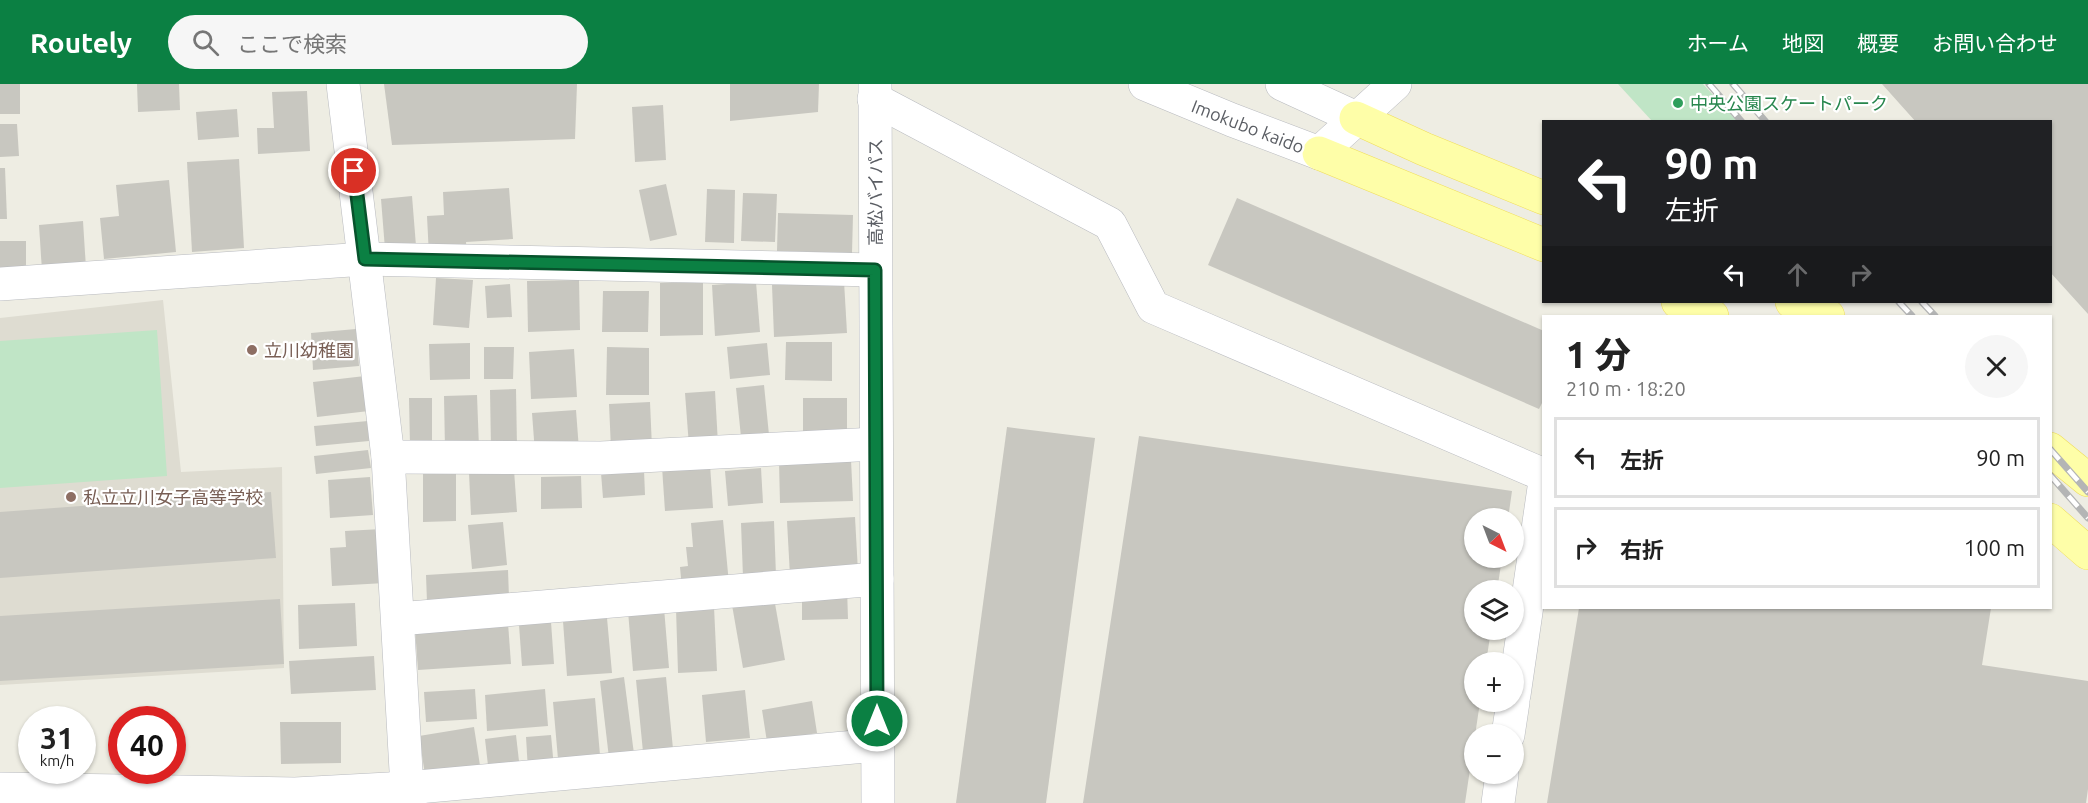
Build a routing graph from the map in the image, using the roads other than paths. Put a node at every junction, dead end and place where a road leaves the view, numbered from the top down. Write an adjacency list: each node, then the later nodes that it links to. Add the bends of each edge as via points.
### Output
1 (343, 84): 11 (street)
2 (1145, 84): 7 (street, Imokubo kaido)
3 (1395, 84): 6 (street)
4 (1301, 87): 6 (street); 7 (street)
5 (875, 92): 12 (street, 高松バイパス); 21 (street, via 1110,224 1153,307)
6 (1356, 118): 8 (street); 9 (main road)
7 (1263, 133): 8 (street, Imokubo kaido)
8 (1319, 153): 10 (main road)
9 (1542, 197)
10 (1542, 244)
11 (365, 259): 12 (street); 13 (street); 20 (street)
12 (875, 270): 18 (street, 高松バイパス)
13 (0, 284)
14 (1680, 303): 16 (main road)
15 (1795, 303): 17 (main road)
16 (1710, 315)
17 (1825, 315)
18 (876, 444): 20 (street, via 601,458); 26 (street, 高松バイパス)
19 (2052, 451): 22 (main road)
20 (388, 457): 27 (street)
21 (1542, 474)
22 (2088, 480)
23 (1542, 502): 28 (street)
24 (2052, 522): 25 (main road)
25 (2088, 553)
26 (877, 579): 27 (street); 29 (street, 高松バイパス)
27 (398, 619): 32 (street)
28 (1520, 652)
29 (877, 745): 32 (street); 33 (street, 高松バイパス)
30 (1501, 784): 34 (street)
31 (0, 789): 32 (street)
32 (409, 796)
33 (878, 803)
34 (1498, 803)

